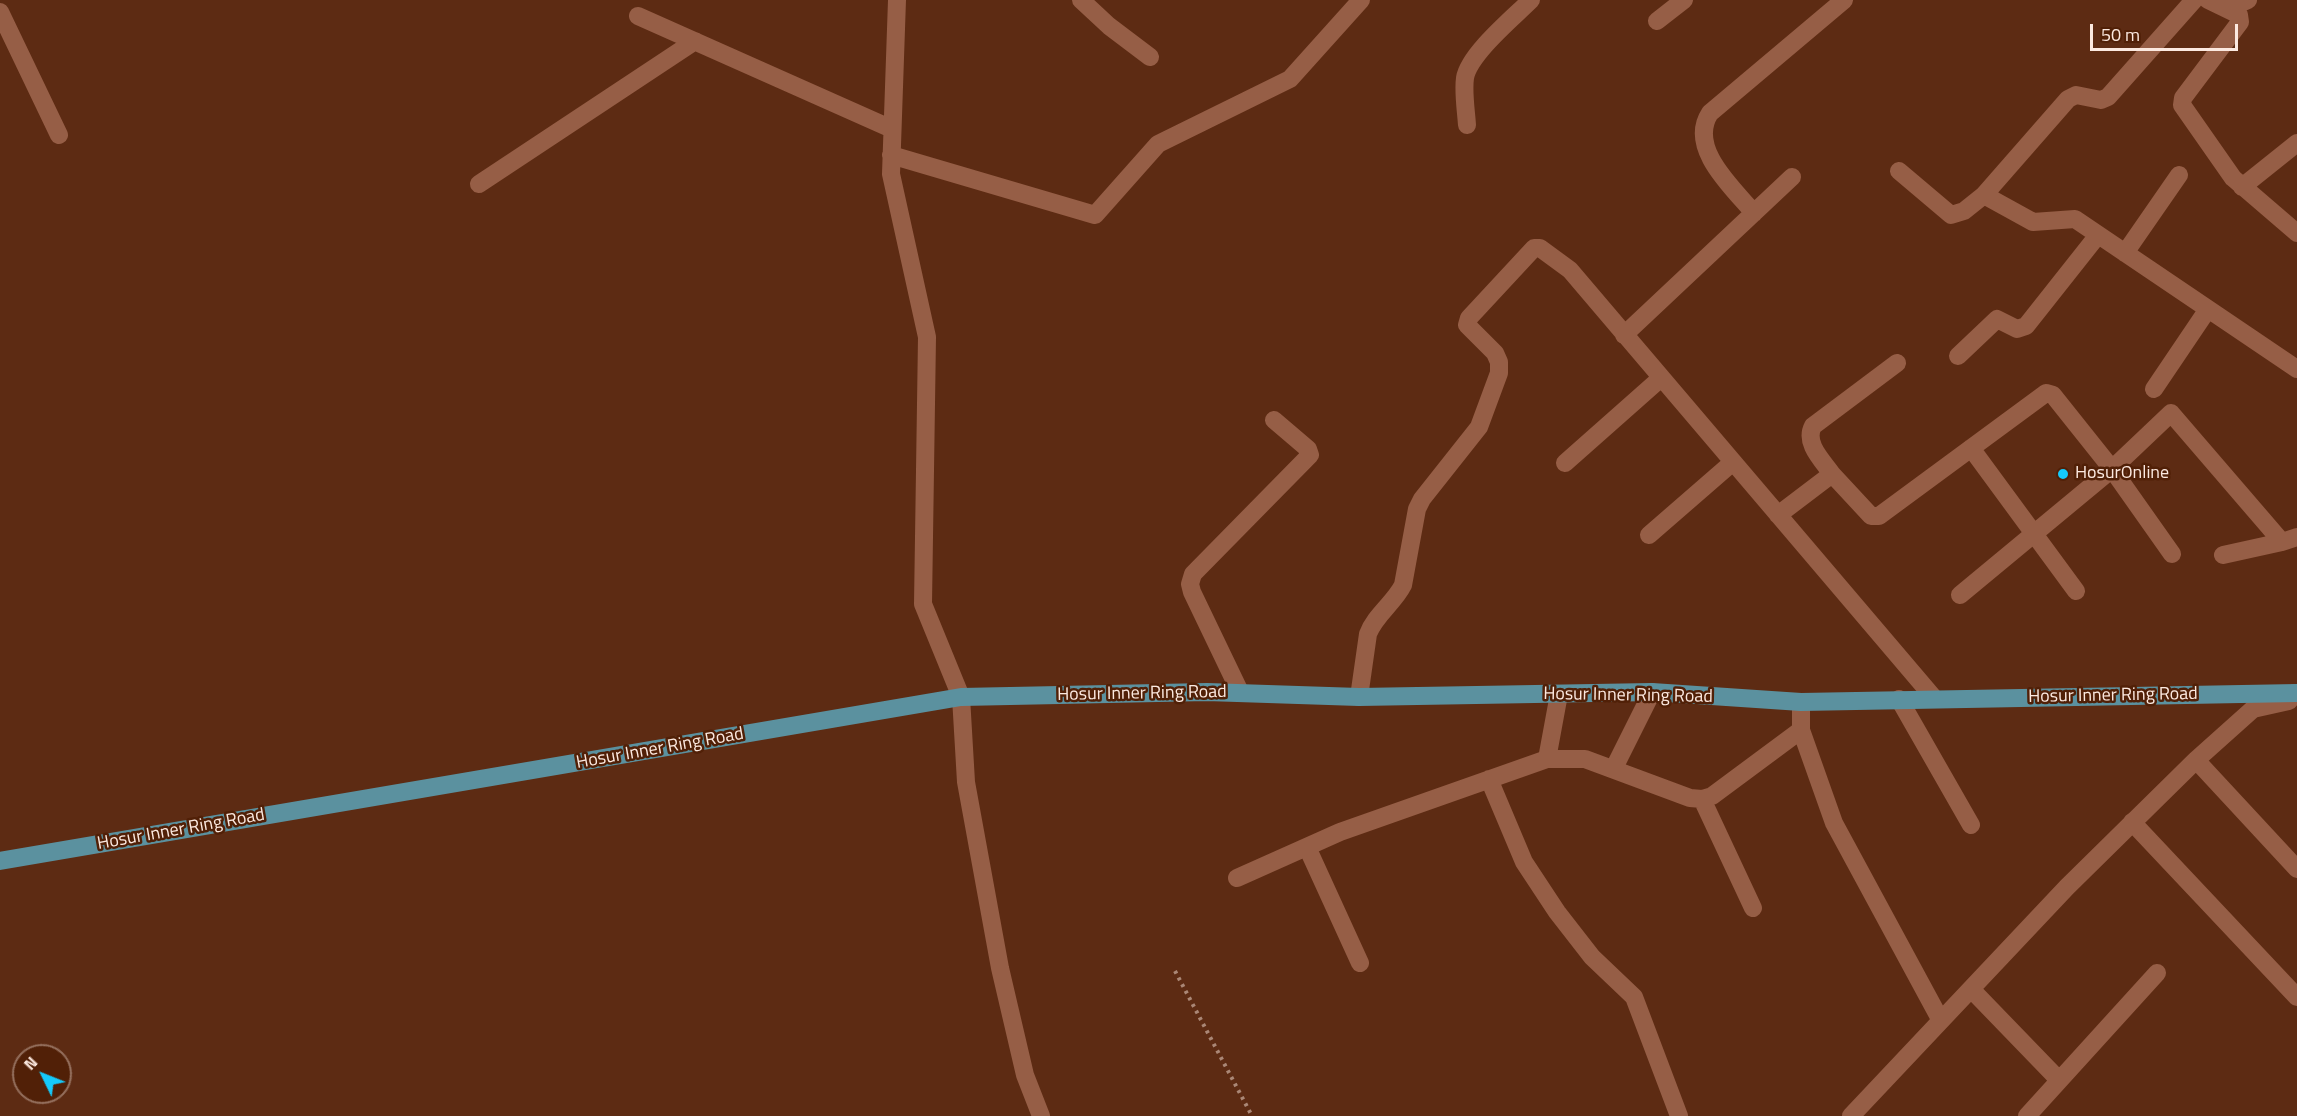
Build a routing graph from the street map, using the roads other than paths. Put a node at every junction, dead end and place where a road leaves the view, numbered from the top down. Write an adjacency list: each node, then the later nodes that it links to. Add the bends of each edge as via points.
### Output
1 (897, 0): 17 (street)
2 (1081, 0): 15 (street)
3 (1361, 0): 20 (street, via 1290,79 1158,144 1095,215)
4 (1532, 0): 16 (street, via 1470,66 1465,76)
5 (1684, 0): 13 (street)
6 (1844, 0): 27 (street, via 1705,120 1707,152)
7 (2194, 0): 26 (street, via 2108,97 2101,100 2076,95 2068,99)
8 (2208, 0): 10 (street)
9 (2248, 0): 10 (street)
10 (2226, 9): 25 (street, via 2239,15 2240,22 2182,105)
11 (0, 12): 18 (street)
12 (638, 16): 14 (street)
13 (1657, 21)
14 (695, 41): 17 (street); 24 (street)
15 (1150, 57)
16 (1467, 124)
17 (892, 129): 20 (street)
18 (59, 135)
19 (2297, 143): 25 (street)
20 (891, 155): 56 (street, via 891,174 927,337 923,604)
21 (1899, 171): 26 (street, via 1951,215 1964,211)
22 (2179, 175): 30 (street)
23 (1792, 177): 27 (street)
24 (479, 184)
25 (2242, 187): 28 (street)
26 (1984, 195): 29 (street, via 2033,222 2075,219)
27 (1754, 213): 32 (street)
28 (2297, 234)
29 (2098, 235): 30 (street); 33 (street, via 2026,326 2018,329 1997,319)
30 (2125, 253): 31 (street)
31 (2208, 309): 35 (street); 37 (street)
32 (1624, 334): 36 (street); 57 (street, via 1570,270 1540,248 1528,252 1469,318 1467,325 1471,331 1495,353 1499,373 1479,427 1417,509 1403,585 1368,634)
33 (1958, 356)
34 (1897, 363): 43 (street, via 1813,426 1810,442)
35 (2297, 369)
36 (1661, 378): 40 (street); 41 (street)
37 (2154, 389)
38 (1274, 420): 52 (street, via 1310,455 1193,574 1190,584)
39 (1971, 448): 42 (street, via 2046,393 2053,395); 43 (street, via 1875,518); 45 (street)
40 (1733, 462): 44 (street); 46 (street)
41 (1565, 463)
42 (2112, 469): 45 (street); 47 (street, via 2171,413); 48 (street)
43 (1832, 474): 44 (street)
44 (1778, 516): 59 (street)
45 (2035, 533): 50 (street); 51 (street)
46 (1649, 535)
47 (2290, 539): 49 (street)
48 (2172, 554)
49 (2223, 555)
50 (2076, 591)
51 (1960, 595)
52 (1240, 692): 56 (main road, Hosur Inner Ring Road); 57 (main road, Hosur Inner Ring Road)
53 (1652, 692): 55 (main road, Hosur Inner Ring Road); 60 (main road, Hosur Inner Ring Road); 64 (street)
54 (2295, 693): 59 (main road, Hosur Inner Ring Road); 63 (street, via 2289,701 2253,709)
55 (1559, 694): 57 (main road, Hosur Inner Ring Road); 62 (street)
56 (961, 697): 70 (main road, Hosur Inner Ring Road); 80 (street, via 966,782 1000,968 1025,1075)
57 (1359, 697)
58 (1899, 699): 59 (main road, Hosur Inner Ring Road); 60 (main road, Hosur Inner Ring Road); 68 (street)
59 (1934, 699)
60 (1801, 702): 61 (street)
61 (1801, 730): 66 (street); 78 (street, via 1834,823)
62 (1547, 759): 64 (street, via 1585,759); 65 (street)
63 (2196, 760): 67 (street); 71 (street)
64 (1614, 768): 66 (street)
65 (1489, 780): 69 (street); 81 (street, via 1524,862 1557,912 1592,957 1634,997)
66 (1702, 800): 73 (street)
67 (2132, 822): 76 (street); 77 (street)
68 (1971, 825)
69 (1306, 847): 72 (street); 74 (street)
70 (0, 861)
71 (2297, 869)
72 (1237, 878)
73 (1753, 908)
74 (1360, 963)
75 (2157, 973): 79 (street)
76 (1972, 990): 78 (street); 79 (street)
77 (2297, 997)
78 (1940, 1019): 82 (street)
79 (2059, 1080): 83 (street)
80 (1041, 1116)
81 (1679, 1116)
82 (1851, 1116)
83 (2027, 1116)

